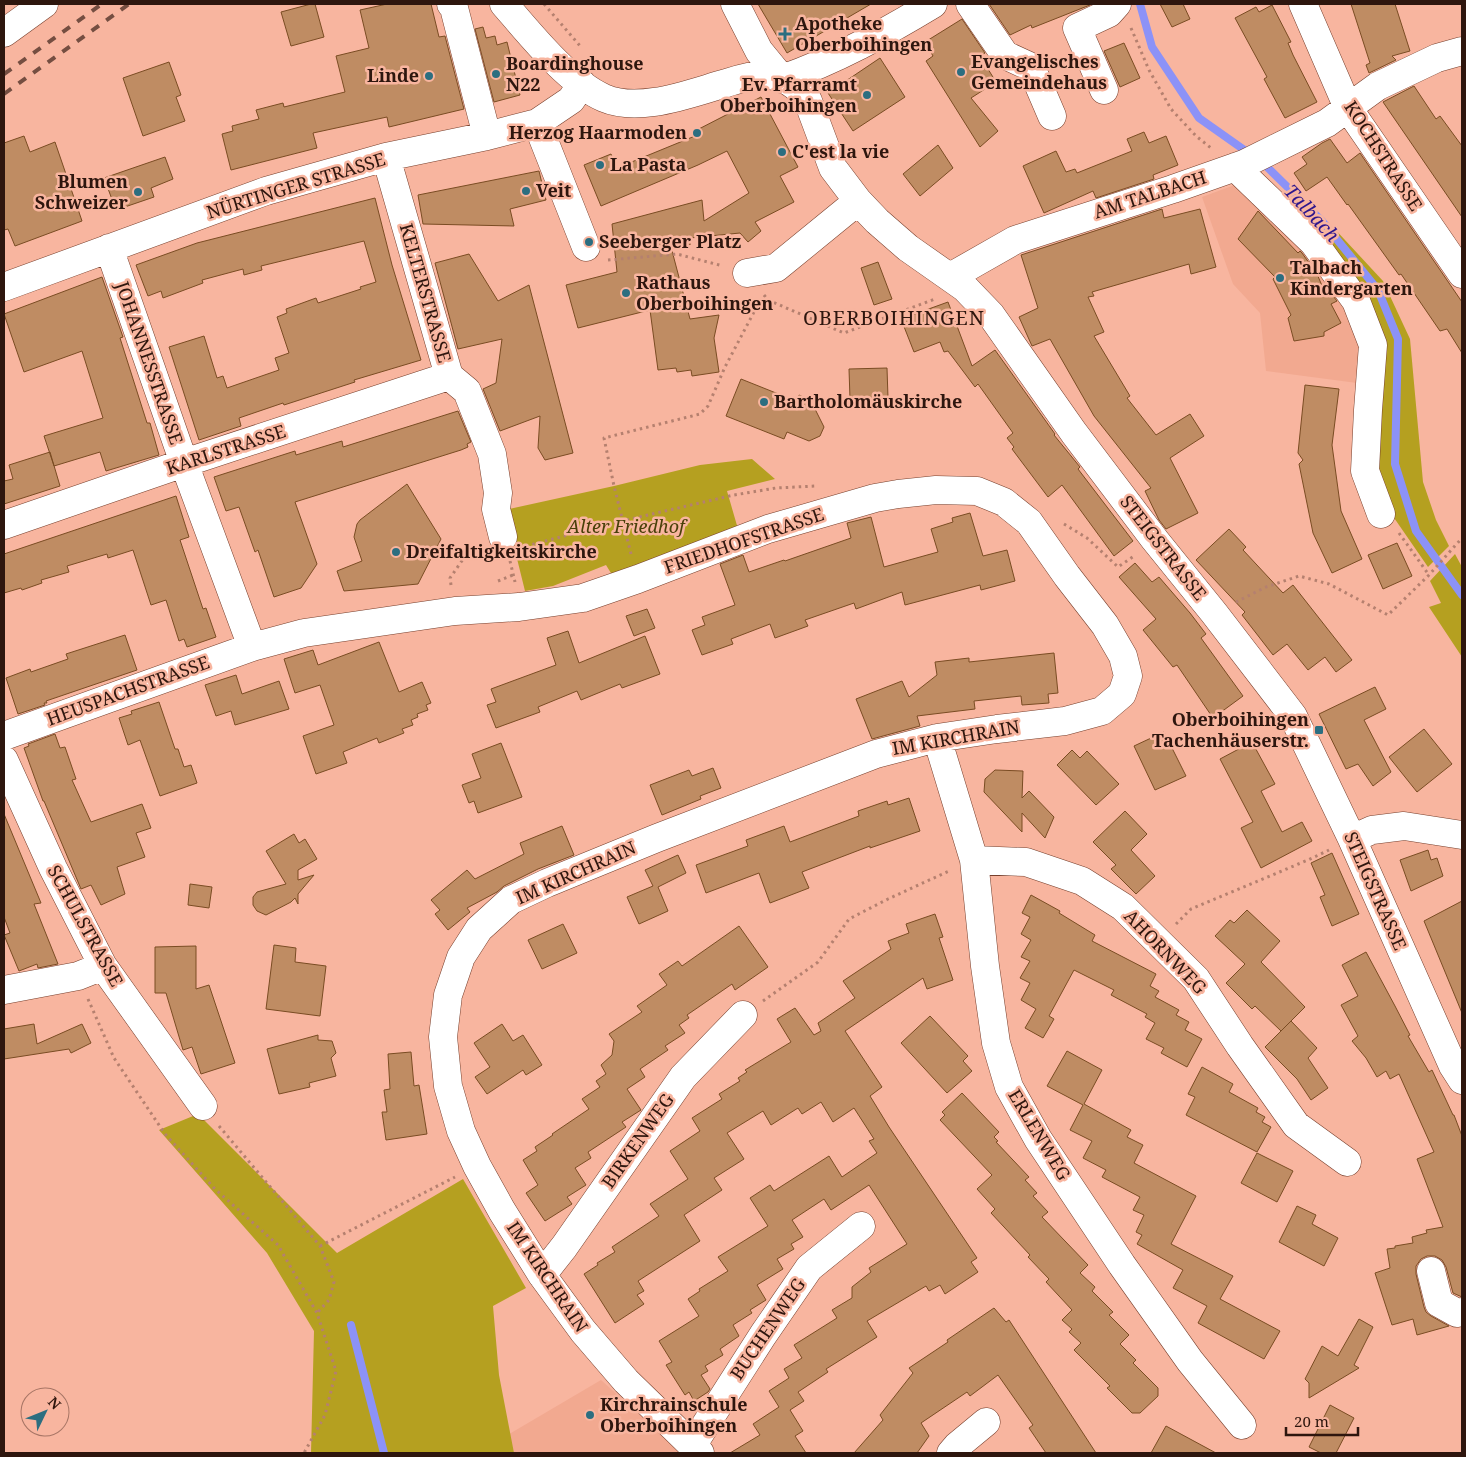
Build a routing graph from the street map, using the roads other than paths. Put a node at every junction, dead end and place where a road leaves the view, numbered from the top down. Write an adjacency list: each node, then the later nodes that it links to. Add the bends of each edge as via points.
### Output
1 (44, 4): 9 (street)
2 (451, 4): 17 (street)
3 (504, 4): 12 (street, via 553,58)
4 (735, 4): 11 (street, via 759,51)
5 (933, 4): 11 (street, via 872,40)
6 (970, 4): 15 (street, via 1005,55 1031,68)
7 (1304, 4): 14 (street, KOCHSTRASSE)
8 (1122, 12): 13 (street, via 1109,13 1077,28)
9 (4, 33)
10 (1462, 51): 14 (street, AM TALBACH, via 1437,58 1378,86)
11 (782, 79): 12 (street, via 766,75 744,77 656,102 625,104 604,98); 20 (street, STEIGSTRASSE, via 798,88 808,101 833,168)
12 (582, 84): 16 (street, NÜRTINGER STRASSE, via 571,100)
13 (1104, 90)
14 (1348, 108): 19 (street, AM TALBACH, via 1327,123); 24 (street, KOCHSTRASSE)
15 (1052, 116)
16 (537, 123): 17 (street, NÜRTINGER STRASSE); 22 (street)
17 (487, 136): 18 (street, NÜRTINGER STRASSE)
18 (386, 157): 21 (street, NÜRTINGER STRASSE, via 266,191); 27 (street, KELTERSTRASSE)
19 (1239, 165): 25 (street, AM TALBACH, via 1015,240); 29 (street, via 1314,243 1356,301 1373,345 1365,471)
20 (858, 201): 23 (street, via 776,268); 25 (street, STEIGSTRASSE, via 908,248)
21 (109, 248): 26 (street, NÜRTINGER STRASSE); 28 (street, JOHANNESSTRASSE)
22 (586, 248)
23 (747, 273)
24 (1462, 274)
25 (957, 282): 38 (street, STEIGSTRASSE, via 991,315 1074,433 1293,716)
26 (4, 286)
27 (449, 376): 28 (street, KARLSTRASSE); 31 (street, KELTERSTRASSE, via 467,391 492,454 498,493 496,509)
28 (184, 463): 30 (street, KARLSTRASSE); 32 (street, JOHANNESSTRASSE)
29 (1381, 514)
30 (4, 525)
31 (514, 542)
32 (252, 647): 33 (street, FRIEDHOFSTRASSE, via 304,633 455,611 583,598 768,529 876,498 936,490 977,491 1004,502 1029,522 1105,625 1123,656 1128,676); 34 (street, HEUSPACHSTRASSE)
33 (1122, 694): 35 (street, IM KIRCHRAIN, via 1102,711 1065,721)
34 (4, 736)
35 (937, 738): 39 (street, ERLENWEG); 48 (street, IM KIRCHRAIN, via 876,754 547,882 511,900 479,929 461,957 448,995 443,1037 448,1086 461,1131 477,1166)
36 (4, 760): 40 (street, SCHULSTRASSE, via 52,868)
37 (1462, 835): 38 (street, via 1404,826 1372,830)
38 (1352, 839): 43 (street, STEIGSTRASSE)
39 (974, 860): 45 (street, AHORNWEG, via 1026,862 1082,881 1123,907 1196,979 1296,1126); 51 (street, ERLENWEG, via 996,1043 1009,1087 1038,1139 1122,1264 1190,1361)
40 (104, 966): 41 (street, via 78,976); 44 (street, SCHULSTRASSE)
41 (4, 990)
42 (743, 1015): 48 (street, BIRKENWEG, via 683,1077)
43 (1462, 1080)
44 (202, 1106)
45 (1347, 1162)
46 (861, 1226): 52 (street, BUCHENWEG, via 809,1268 763,1335)
47 (1432, 1271): 49 (street, via 1440,1303 1456,1313)
48 (542, 1275): 52 (street, IM KIRCHRAIN, via 583,1331 626,1381)
49 (1462, 1312)
50 (986, 1422): 53 (street)
51 (1242, 1424)
52 (696, 1450)
53 (951, 1453)

